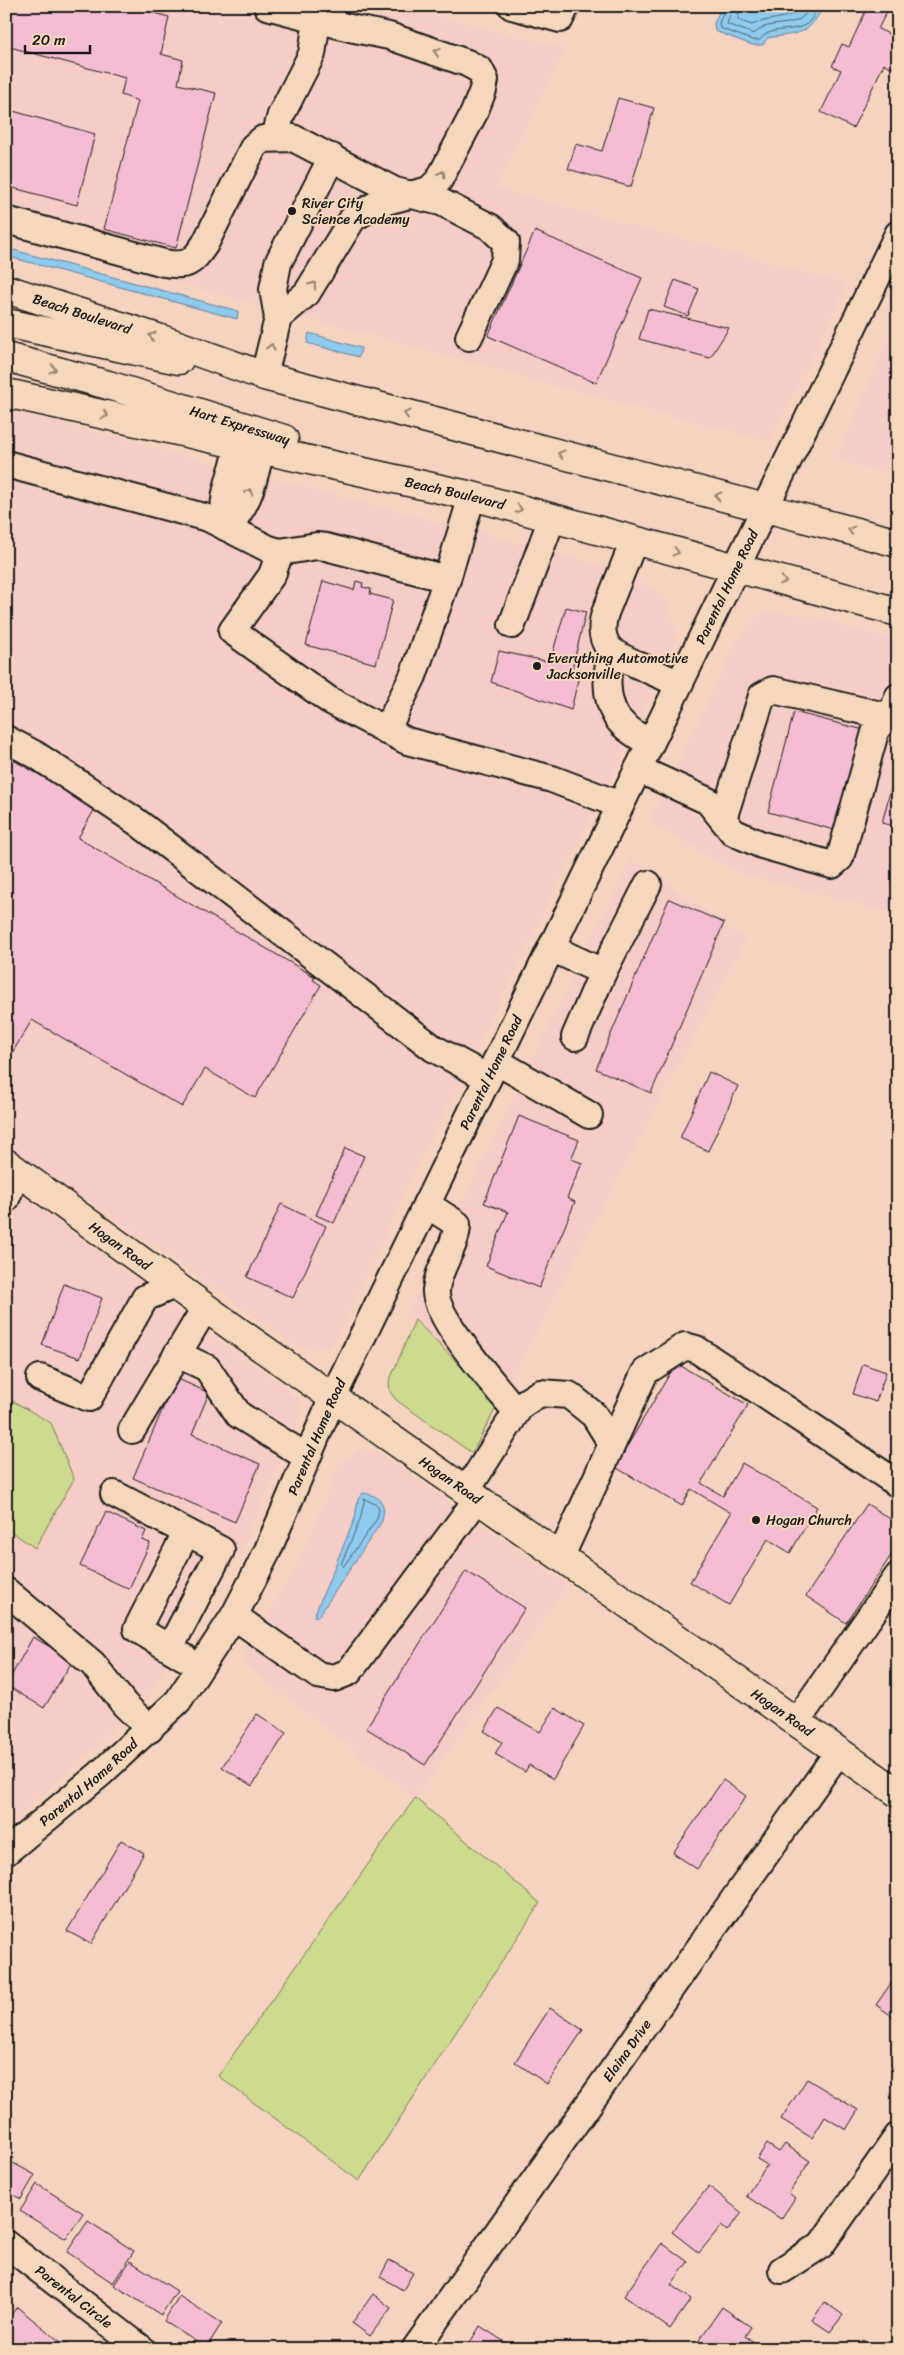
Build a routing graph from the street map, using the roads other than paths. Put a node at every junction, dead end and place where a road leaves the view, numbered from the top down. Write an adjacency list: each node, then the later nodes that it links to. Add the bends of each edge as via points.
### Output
1 (267, 6): 4 (street)
2 (512, 6): 3 (street, via 560,19)
3 (566, 6)
4 (317, 20): 5 (street, via 312,54 281,115); 7 (street, one-way to 4, via 429,190 439,180 483,90 485,80 480,70 389,36)
5 (275, 136): 6 (street, via 293,138); 8 (street, via 254,146 205,244 186,264 164,263)
6 (332, 157): 7 (street, via 381,185); 11 (street, via 278,263 273,290)
7 (409, 195): 11 (street, one-way to 7, via 307,293 353,218 379,203); 13 (street, via 441,202 490,227 506,242 505,260)
8 (6, 220)
9 (898, 234): 20 (street, Parental Home Road)
10 (6, 289): 15 (main road, Beach Boulevard, one-way to 10)
11 (278, 318): 15 (street, one-way to 11)
12 (6, 323): 15 (main road)
13 (470, 336)
14 (6, 357): 19 (main road, Hart Expressway, one-way to 19)
15 (264, 376): 20 (main road, Beach Boulevard, one-way to 15)
16 (6, 394): 17 (main road, Beach Boulevard, one-way to 17)
17 (251, 448): 19 (main road, Beach Boulevard); 22 (street, via 226,496)
18 (6, 464): 22 (street, via 208,518)
19 (472, 496): 21 (main road, Beach Boulevard, one-way to 21); 27 (street)
20 (765, 508): 24 (main road, Beach Boulevard, one-way to 20); 26 (street, Parental Home Road)
21 (552, 518): 23 (main road, Beach Boulevard); 29 (street)
22 (226, 527): 25 (street, via 255,544)
23 (634, 541): 26 (main road, Beach Boulevard, one-way to 26); 30 (street, via 601,624)
24 (898, 543)
25 (280, 552): 27 (street, via 326,547); 33 (street, via 272,575 232,631 330,700)
26 (735, 568): 28 (main road, Beach Boulevard, one-way to 28); 31 (street, Parental Home Road)
27 (447, 580): 33 (street, via 413,676)
28 (898, 612)
29 (512, 625)
30 (611, 651): 31 (street); 35 (street, via 607,688 616,716)
31 (679, 684): 35 (street, Parental Home Road)
32 (895, 711): 38 (street, via 773,690 762,696); 38 (street, via 876,729 840,858 832,865 762,845 733,832)
33 (386, 731): 37 (street, via 432,749 564,783)
34 (6, 739): 43 (street, via 36,755 136,822 433,1048)
35 (650, 744): 36 (street, Parental Home Road)
36 (638, 769): 37 (street, Parental Home Road); 38 (street, via 708,801)
37 (620, 805): 40 (street, Parental Home Road)
38 (723, 819)
39 (648, 884): 41 (street)
40 (551, 948): 41 (street); 43 (street, Parental Home Road)
41 (604, 972): 42 (street)
42 (575, 1037)
43 (492, 1069): 44 (street); 47 (street, Parental Home Road)
44 (589, 1115)
45 (12, 1167): 46 (street); 48 (main road, Hogan Road)
46 (6, 1199)
47 (426, 1204): 52 (street, Parental Home Road); 53 (street, via 457,1224 457,1234 439,1274 435,1292 445,1316 475,1362)
48 (174, 1285): 49 (main road, Hogan Road); 51 (street, via 144,1298 89,1398)
49 (205, 1308): 50 (street); 52 (main road, Hogan Road)
50 (177, 1354): 54 (street); 56 (street, via 207,1368 239,1415)
51 (40, 1378)
52 (333, 1397): 56 (street, Parental Home Road); 59 (main road, Hogan Road)
53 (516, 1411): 55 (street, via 540,1393 569,1395 594,1415); 59 (street)
54 (132, 1430)
55 (612, 1444): 57 (street, via 645,1372 685,1346 696,1349); 61 (street)
56 (307, 1457): 65 (street, Parental Home Road)
57 (898, 1484)
58 (114, 1494): 60 (street)
59 (473, 1494): 61 (main road, Hogan Road); 67 (street, via 349,1672 334,1678 318,1675)
60 (186, 1533): 62 (street); 63 (street, via 221,1550)
61 (561, 1556): 70 (main road, Hogan Road)
62 (170, 1564): 63 (street); 68 (street, via 137,1629)
63 (209, 1572): 65 (street); 68 (street)
64 (898, 1576): 70 (street)
65 (251, 1581): 67 (street, Parental Home Road)
66 (6, 1591): 71 (street, via 93,1664 125,1705)
67 (234, 1616): 69 (street, Parental Home Road)
68 (170, 1648): 69 (street)
69 (202, 1668): 71 (street, Parental Home Road, via 178,1701)
70 (797, 1721): 72 (main road, Hogan Road)
71 (150, 1729): 74 (street, Parental Home Road)
72 (839, 1751): 73 (main road, Hogan Road); 79 (street, Elaina Drive)
73 (898, 1793)
74 (6, 1852)
75 (898, 2136): 77 (street, via 820,2245)
76 (6, 2244): 78 (street, Parental Circle)
77 (782, 2270)
78 (142, 2349)
79 (415, 2349)

